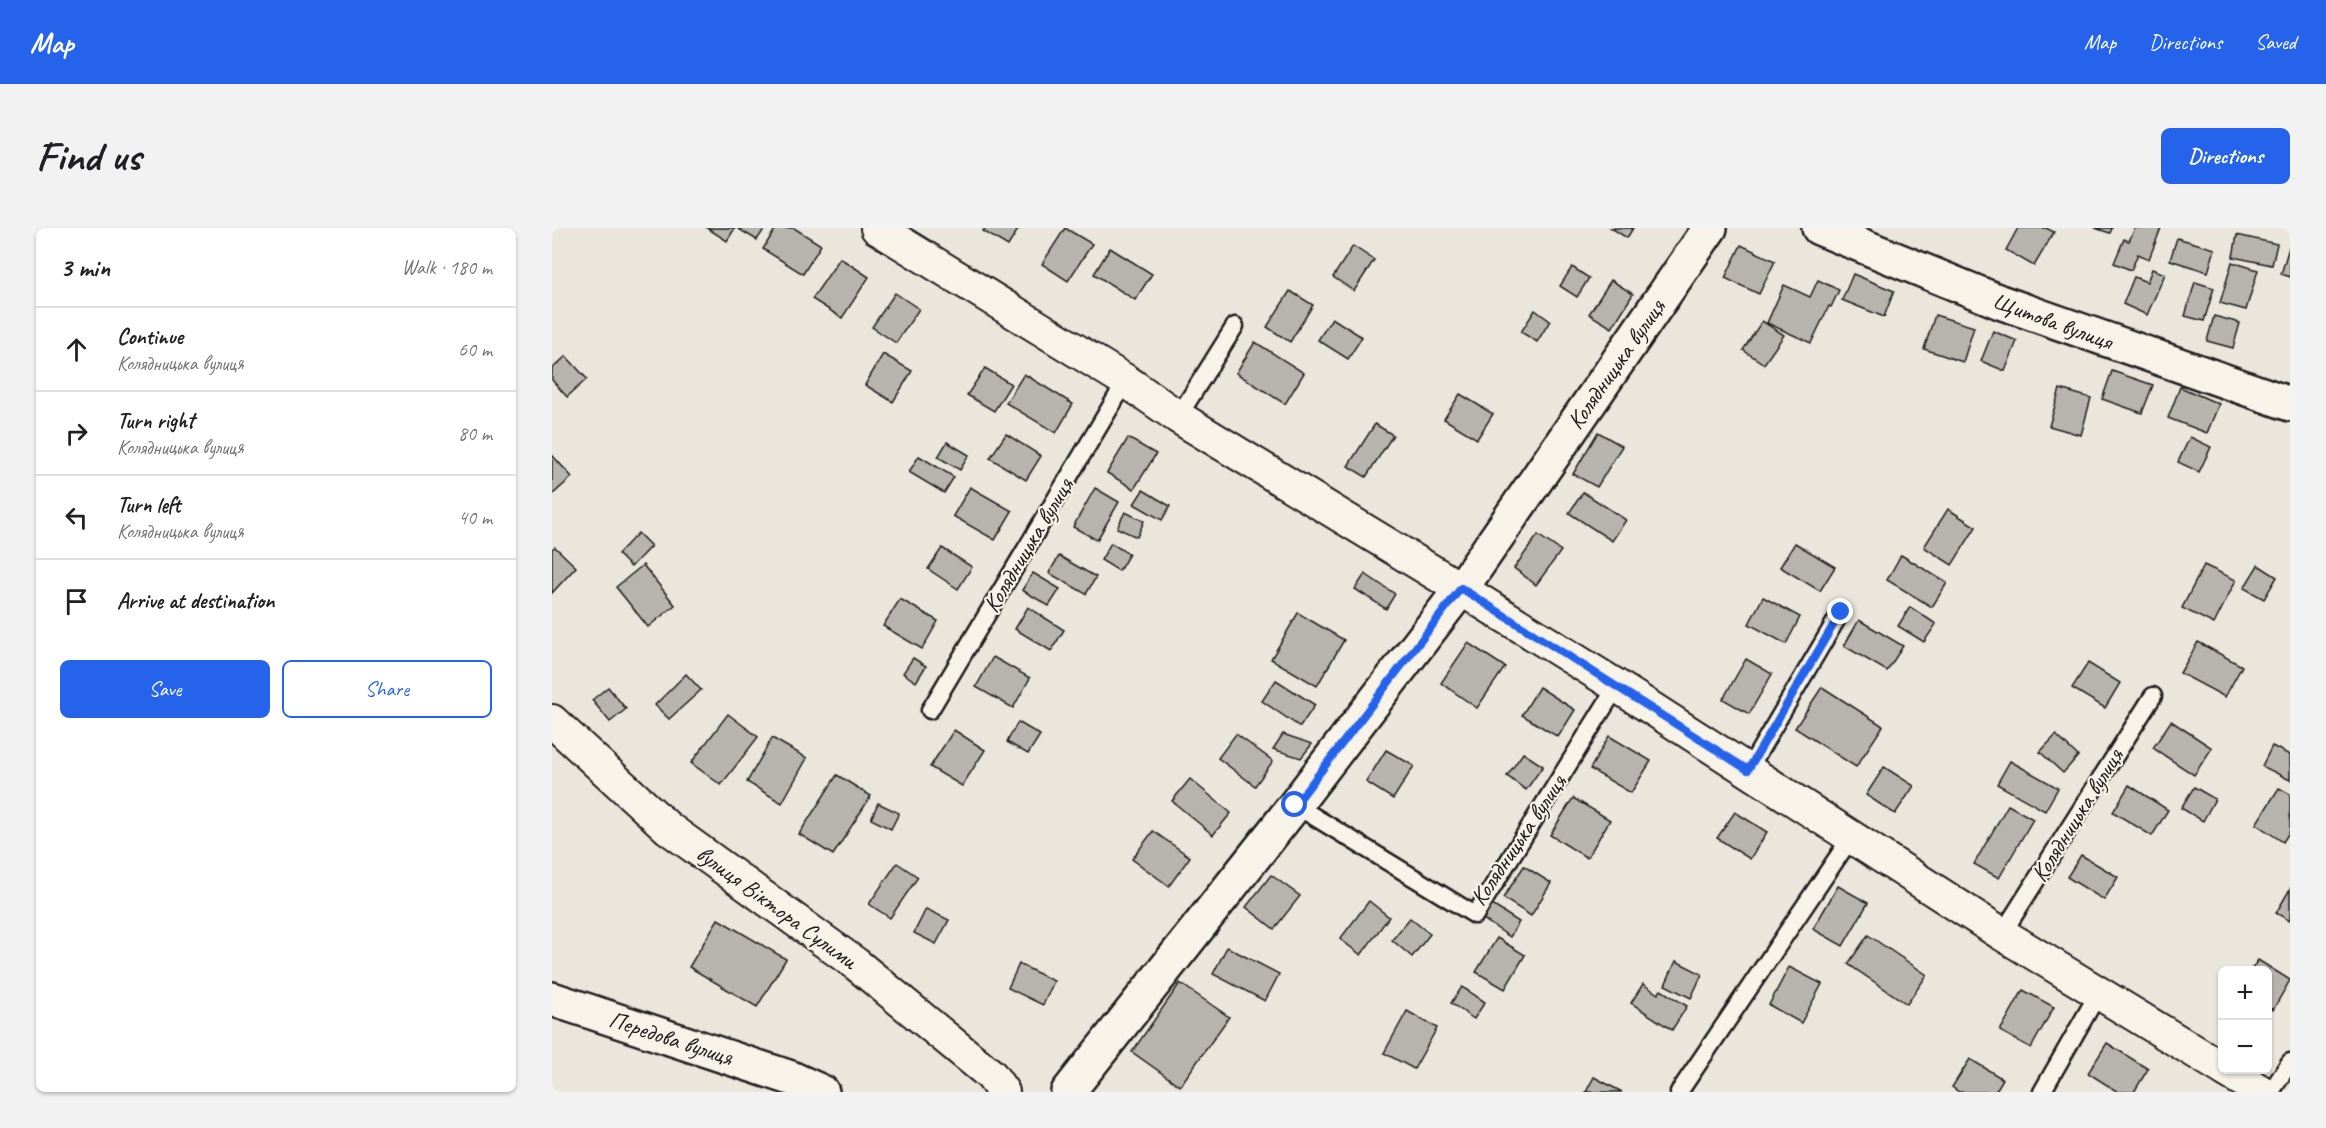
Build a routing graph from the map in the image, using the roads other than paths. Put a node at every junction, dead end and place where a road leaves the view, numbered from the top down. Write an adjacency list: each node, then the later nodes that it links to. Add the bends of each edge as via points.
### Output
1 (877, 228): 5 (street)
2 (1710, 228): 8 (street, Колядницька вулиця)
3 (1820, 228): 6 (street, Щитова вулиця, via 2000,303)
4 (1235, 326): 7 (lane)
5 (1126, 381): 7 (street); 12 (lane, Колядницька вулиця)
6 (2290, 404)
7 (1178, 417): 8 (street)
8 (1461, 588): 10 (street); 15 (street, Колядницька вулиця)
9 (1841, 612): 14 (lane)
10 (1617, 686): 14 (street); 15 (lane, Колядницька вулиця, via 1474,915)
11 (2152, 696): 17 (lane, Колядницька вулиця)
12 (930, 710)
13 (552, 721): 24 (street, вулиця Віктора Сулими, via 668,828 856,964 991,1075)
14 (1748, 770): 16 (street)
15 (1295, 805): 25 (street, Колядницька вулиця)
16 (1852, 836): 17 (street); 26 (lane)
17 (2002, 934): 18 (street)
18 (2099, 992): 21 (street); 27 (lane)
19 (552, 999): 23 (street, Передова вулиця, via 791,1078)
20 (2290, 1062): 29 (lane)
21 (2218, 1065)
22 (2232, 1074): 28 (street)
23 (822, 1092)
24 (1003, 1092)
25 (1068, 1092)
26 (1678, 1092)
27 (2042, 1092)
28 (2262, 1092)
29 (2271, 1092)

